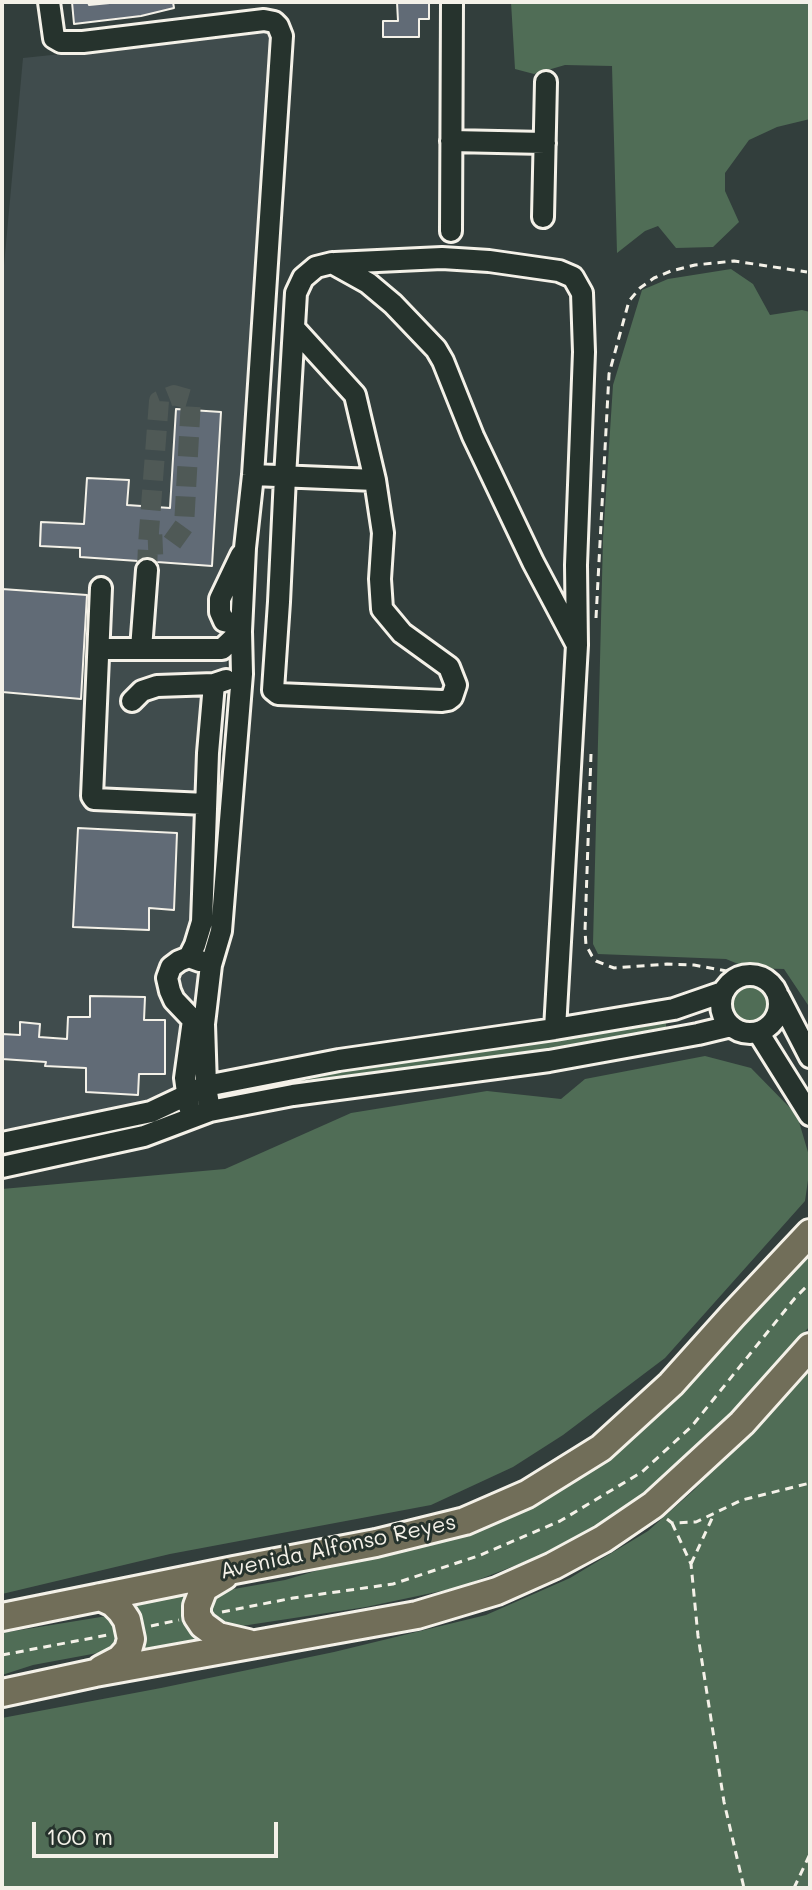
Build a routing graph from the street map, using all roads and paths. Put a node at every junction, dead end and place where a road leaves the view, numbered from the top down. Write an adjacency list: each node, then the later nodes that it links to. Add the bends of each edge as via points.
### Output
1 (49, 2): 11 (street, via 54,38 61,42 264,20 278,26 281,61)
2 (452, 2): 4 (street)
3 (546, 82): 5 (street)
4 (451, 141): 5 (street); 7 (street)
5 (545, 143): 6 (street)
6 (543, 217)
7 (451, 231)
8 (332, 263): 10 (street, via 303,278 296,293); 18 (street, via 368,283 436,349 479,450); 18 (street, via 489,261 559,271 578,284 584,352)
9 (807, 272): 16 (path, via 734,261 695,265 654,278 629,301 609,374)
10 (294, 328): 12 (street); 13 (street, via 355,395)
11 (253, 475): 12 (street); 17 (street)
12 (285, 477): 13 (street); 13 (street, via 273,690 448,700 456,685 449,667 402,633 382,609 383,533)
13 (375, 480)
14 (147, 570): 20 (street)
15 (101, 588): 19 (street)
16 (596, 618)
17 (241, 628): 21 (street); 22 (street)
18 (577, 645): 34 (street)
19 (100, 649): 20 (street); 26 (street, via 94,799)
20 (141, 649): 21 (street)
21 (222, 649): 22 (street)
22 (242, 670): 23 (street); 28 (street, via 221,931)
23 (214, 684): 24 (street, via 157,686); 26 (street)
24 (132, 701)
25 (591, 741): 29 (path, via 585,931 592,956 614,968 681,965)
26 (206, 804): 27 (street, via 202,922)
27 (189, 957): 28 (street); 32 (street, via 171,967 167,978 174,1000)
28 (211, 965): 32 (street)
29 (748, 975): 30 (street); 31 (street, via 767,980)
30 (723, 992): 33 (street, via 723,1014); 34 (street, via 674,1009)
31 (779, 997): 35 (street, via 775,1018); 36 (street)
32 (198, 1022): 37 (street); 38 (street)
33 (731, 1026): 35 (street); 39 (street, via 549,1061 293,1095)
34 (555, 1029): 37 (street, via 339,1060)
35 (758, 1032): 40 (street)
36 (810, 1057)
37 (206, 1086): 38 (street); 39 (street)
38 (186, 1095): 39 (street); 41 (street, via 151,1112)
39 (201, 1115): 42 (street, via 144,1136)
40 (810, 1115)
41 (2, 1143)
42 (2, 1167)
43 (810, 1233): 50 (main road, Avenida Alfonso Reyes, via 671,1384 601,1448 527,1494 465,1521)
44 (810, 1347): 46 (main road, via 742,1423)
45 (810, 1483): 47 (path, via 742,1500)
46 (653, 1505): 48 (path); 53 (main road, via 603,1539 497,1591 417,1615)
47 (714, 1514): 48 (path, via 696,1522); 49 (path)
48 (672, 1523): 49 (path)
49 (691, 1564): 57 (path, via 724,1802)
50 (234, 1570): 51 (main road, Avenida Alfonso Reyes); 53 (main road, via 204,1588 197,1616 218,1636)
51 (100, 1597): 52 (main road, Avenida Alfonso Reyes); 54 (main road, via 121,1611 131,1639 120,1659)
52 (2, 1617)
53 (254, 1644): 54 (main road)
54 (95, 1673): 55 (main road)
55 (2, 1693)
56 (810, 1854): 58 (path)
57 (744, 1888)
58 (794, 1888)

